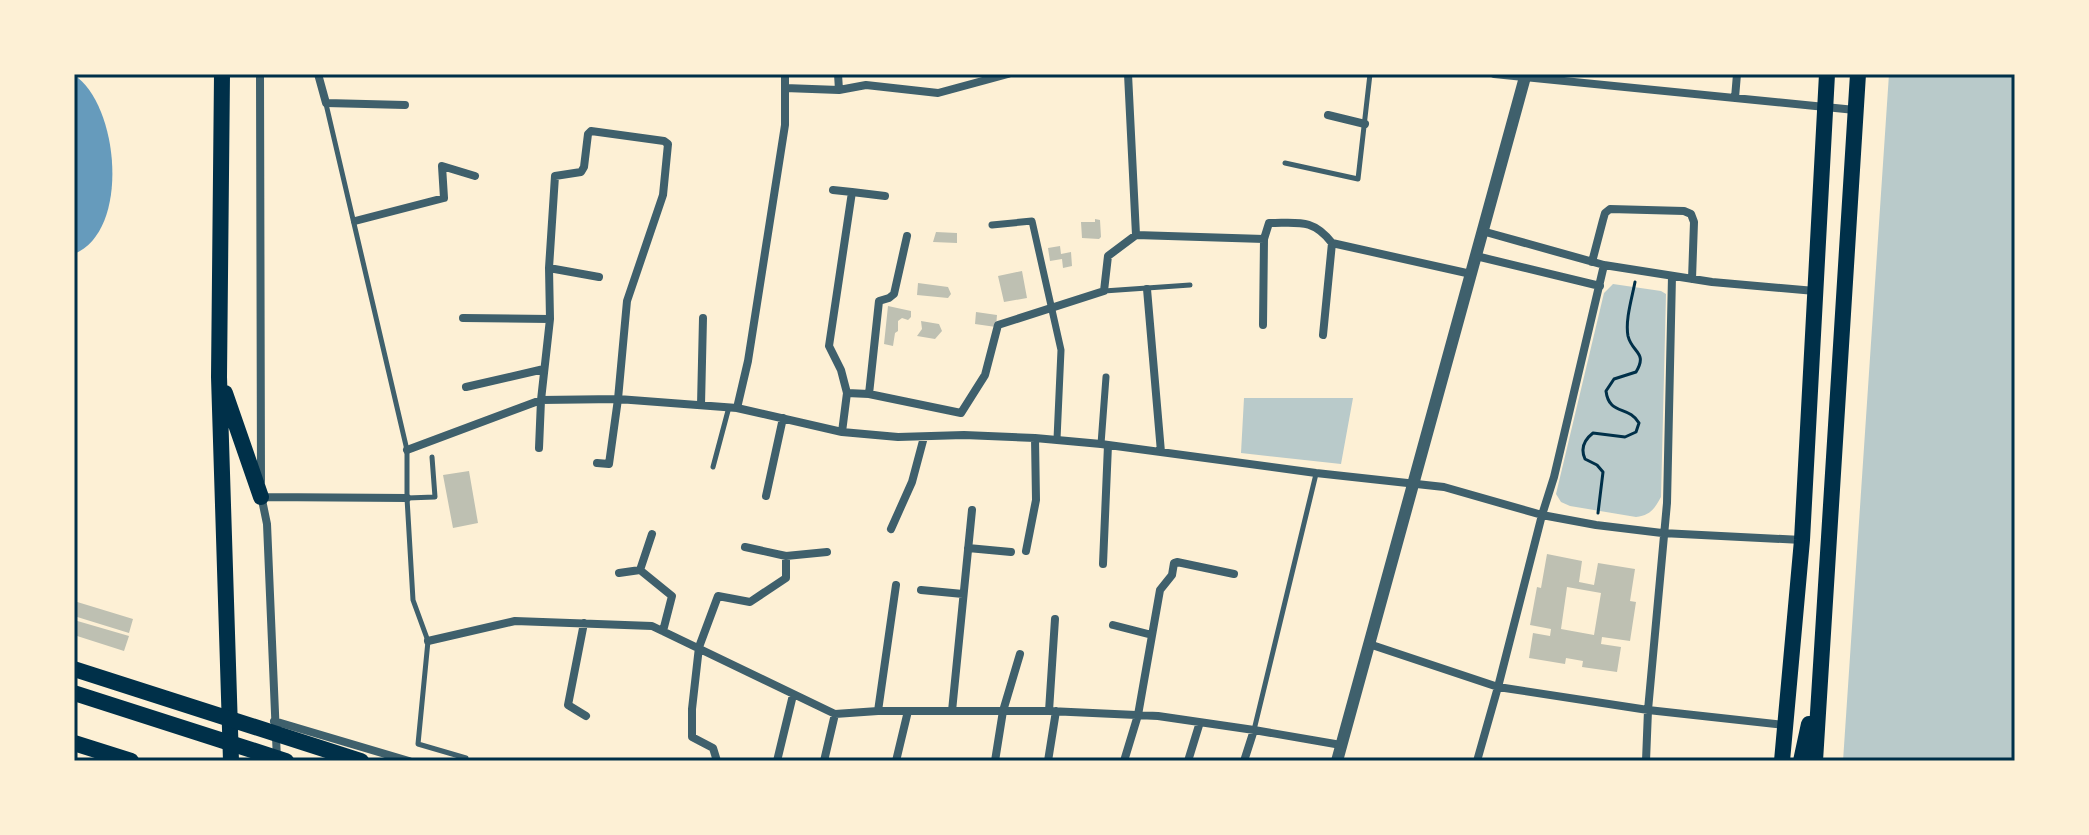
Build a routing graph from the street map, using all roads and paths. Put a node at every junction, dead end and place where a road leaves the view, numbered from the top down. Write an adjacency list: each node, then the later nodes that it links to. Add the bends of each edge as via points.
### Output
1 (222, 74): 58 (main road)
2 (260, 74): 82 (street)
3 (318, 74): 19 (street)
4 (785, 74): 16 (street)
5 (838, 74): 17 (street)
6 (964, 74): 15 (street)
7 (1008, 74): 15 (street)
8 (1128, 74): 33 (street)
9 (1370, 74): 24 (lane)
10 (1494, 74): 14 (street)
11 (1737, 74): 18 (street)
12 (1827, 74): 21 (main road)
13 (1858, 74): 22 (main road)
14 (1525, 76): 18 (street); 32 (street)
15 (965, 84): 17 (street, via 938,93 866,85)
16 (785, 88): 17 (street); 66 (street, via 785,125 748,361)
17 (839, 90)
18 (1735, 98): 21 (street)
19 (326, 103): 20 (street); 30 (lane)
20 (405, 105)
21 (1825, 107): 22 (street); 50 (main road)
22 (1855, 110): 115 (main road)
23 (1328, 115): 24 (street)
24 (1365, 124): 25 (lane, via 1358,179)
25 (1285, 163)
26 (475, 176): 30 (street, via 442,166 444,198)
27 (833, 190): 28 (street)
28 (852, 192): 29 (street); 61 (street, via 829,346)
29 (885, 196)
30 (355, 221): 74 (lane)
31 (992, 225): 51 (street, via 1032,221)
32 (1482, 231): 37 (street); 38 (street)
33 (1136, 235): 35 (street); 49 (street, via 1108,256)
34 (907, 236): 62 (street, via 894,294 879,301)
35 (1264, 239): 36 (street, via 1269,223 1301,223 1321,228); 55 (street)
36 (1332, 243): 42 (street); 56 (street)
37 (1476, 256): 42 (street); 47 (street)
38 (1592, 262): 39 (street); 45 (street, via 1610,209 1684,211 1694,222)
39 (1604, 265): 41 (street); 47 (street)
40 (549, 268): 44 (street); 54 (street); 63 (street, via 555,176 581,172 588,134 668,144 663,195 627,301)
41 (1637, 270): 43 (street); 86 (path, via 1628,334 1641,361 1636,372 1614,379 1606,391 1609,404 1633,414 1638,427 1625,437 1593,433 1583,443 1585,459 1603,472)
42 (1471, 274): 80 (street)
43 (1672, 276): 45 (street); 88 (street)
44 (599, 277)
45 (1692, 279): 50 (street)
46 (1190, 285): 48 (lane)
47 (1600, 286): 85 (street)
48 (1147, 289): 49 (lane); 75 (street)
49 (1104, 291): 51 (street)
50 (1815, 291): 90 (main road)
51 (1051, 307): 62 (street, via 998,325 985,375 961,413); 71 (street, via 1061,350)
52 (463, 318): 54 (street)
53 (703, 318): 65 (street)
54 (550, 319): 57 (street)
55 (1263, 325)
56 (1323, 335)
57 (544, 369): 60 (street); 64 (street)
58 (219, 377): 82 (main road); 135 (main road)
59 (1106, 377): 72 (street)
60 (466, 387)
61 (847, 393): 62 (street); 68 (street)
62 (869, 394)
63 (618, 399): 64 (street); 65 (street); 77 (street, via 609,464)
64 (541, 400): 73 (street); 74 (street)
65 (701, 405): 66 (street)
66 (733, 408): 67 (street); 78 (lane)
67 (783, 418): 68 (street); 81 (street)
68 (842, 432): 69 (street)
69 (924, 437): 70 (street); 87 (street)
70 (1035, 438): 71 (street); 93 (street, via 1036,500)
71 (1057, 439): 72 (street)
72 (1105, 445): 75 (street); 97 (street)
73 (539, 448)
74 (407, 450): 83 (lane)
75 (1161, 452): 79 (street)
76 (432, 457): 83 (lane, via 435,497)
77 (597, 463)
78 (713, 467)
79 (1316, 473): 80 (street); 131 (lane)
80 (1413, 482): 85 (street); 110 (street)
81 (766, 496)
82 (261, 497): 83 (street); 128 (street, via 267,524)
83 (407, 498): 109 (lane, via 413,600)
84 (972, 510): 92 (street)
85 (1542, 515): 86 (street); 116 (street)
86 (1596, 525): 88 (street)
87 (891, 529)
88 (1662, 533): 90 (street); 119 (street)
89 (652, 534): 98 (street)
90 (1802, 540): 114 (main road)
91 (745, 547): 96 (street)
92 (968, 548): 95 (street); 103 (street)
93 (1026, 551)
94 (827, 552): 96 (street)
95 (1011, 552)
96 (786, 556): 111 (street, via 786,578 750,602 718,596)
97 (1103, 564)
98 (640, 570): 99 (street); 107 (street, via 672,596)
99 (619, 573)
100 (1234, 574): 108 (street, via 1174,563 1160,590)
101 (896, 585): 120 (street)
102 (921, 590): 103 (street)
103 (963, 594): 122 (street)
104 (1055, 619): 124 (street)
105 (584, 623): 107 (street); 109 (street, via 515,621); 127 (street, via 568,705)
106 (1113, 625): 108 (street)
107 (663, 631): 111 (street)
108 (1152, 635): 126 (street)
109 (428, 641): 140 (lane, via 418,744)
110 (1369, 644): 116 (street); 133 (street)
111 (699, 647): 118 (street); 141 (street, via 692,737 713,748)
112 (1020, 654): 123 (street)
113 (74, 669): 138 (main road)
114 (1791, 669): 130 (main road); 154 (main road)
115 (1820, 671): 154 (main road); 155 (main road)
116 (1498, 687): 119 (street); 151 (street)
117 (74, 693): 137 (main road)
118 (793, 695): 125 (street); 142 (street)
119 (1648, 710): 130 (street); 152 (street)
120 (878, 711): 121 (street); 125 (street)
121 (908, 711): 122 (street); 144 (street)
122 (952, 711): 123 (street)
123 (1003, 711): 124 (street); 145 (street)
124 (1053, 711): 126 (street); 146 (street)
125 (835, 714): 143 (street)
126 (1138, 715): 129 (street); 147 (street)
127 (586, 716)
128 (274, 721): 136 (street); 139 (street)
129 (1200, 722): 131 (street); 148 (street)
130 (1784, 725): 153 (main road)
131 (1254, 730): 133 (street); 149 (street)
132 (74, 743): 134 (main road)
133 (1341, 745): 150 (street)
134 (131, 761)
135 (231, 761)
136 (277, 761)
137 (286, 761)
138 (361, 761)
139 (409, 761)
140 (465, 761)
141 (717, 761)
142 (777, 761)
143 (824, 761)
144 (896, 761)
145 (995, 761)
146 (1048, 761)
147 (1124, 761)
148 (1188, 761)
149 (1244, 761)
150 (1337, 761)
151 (1477, 761)
152 (1646, 761)
153 (1782, 761)
154 (1798, 761)
155 (1815, 761)

